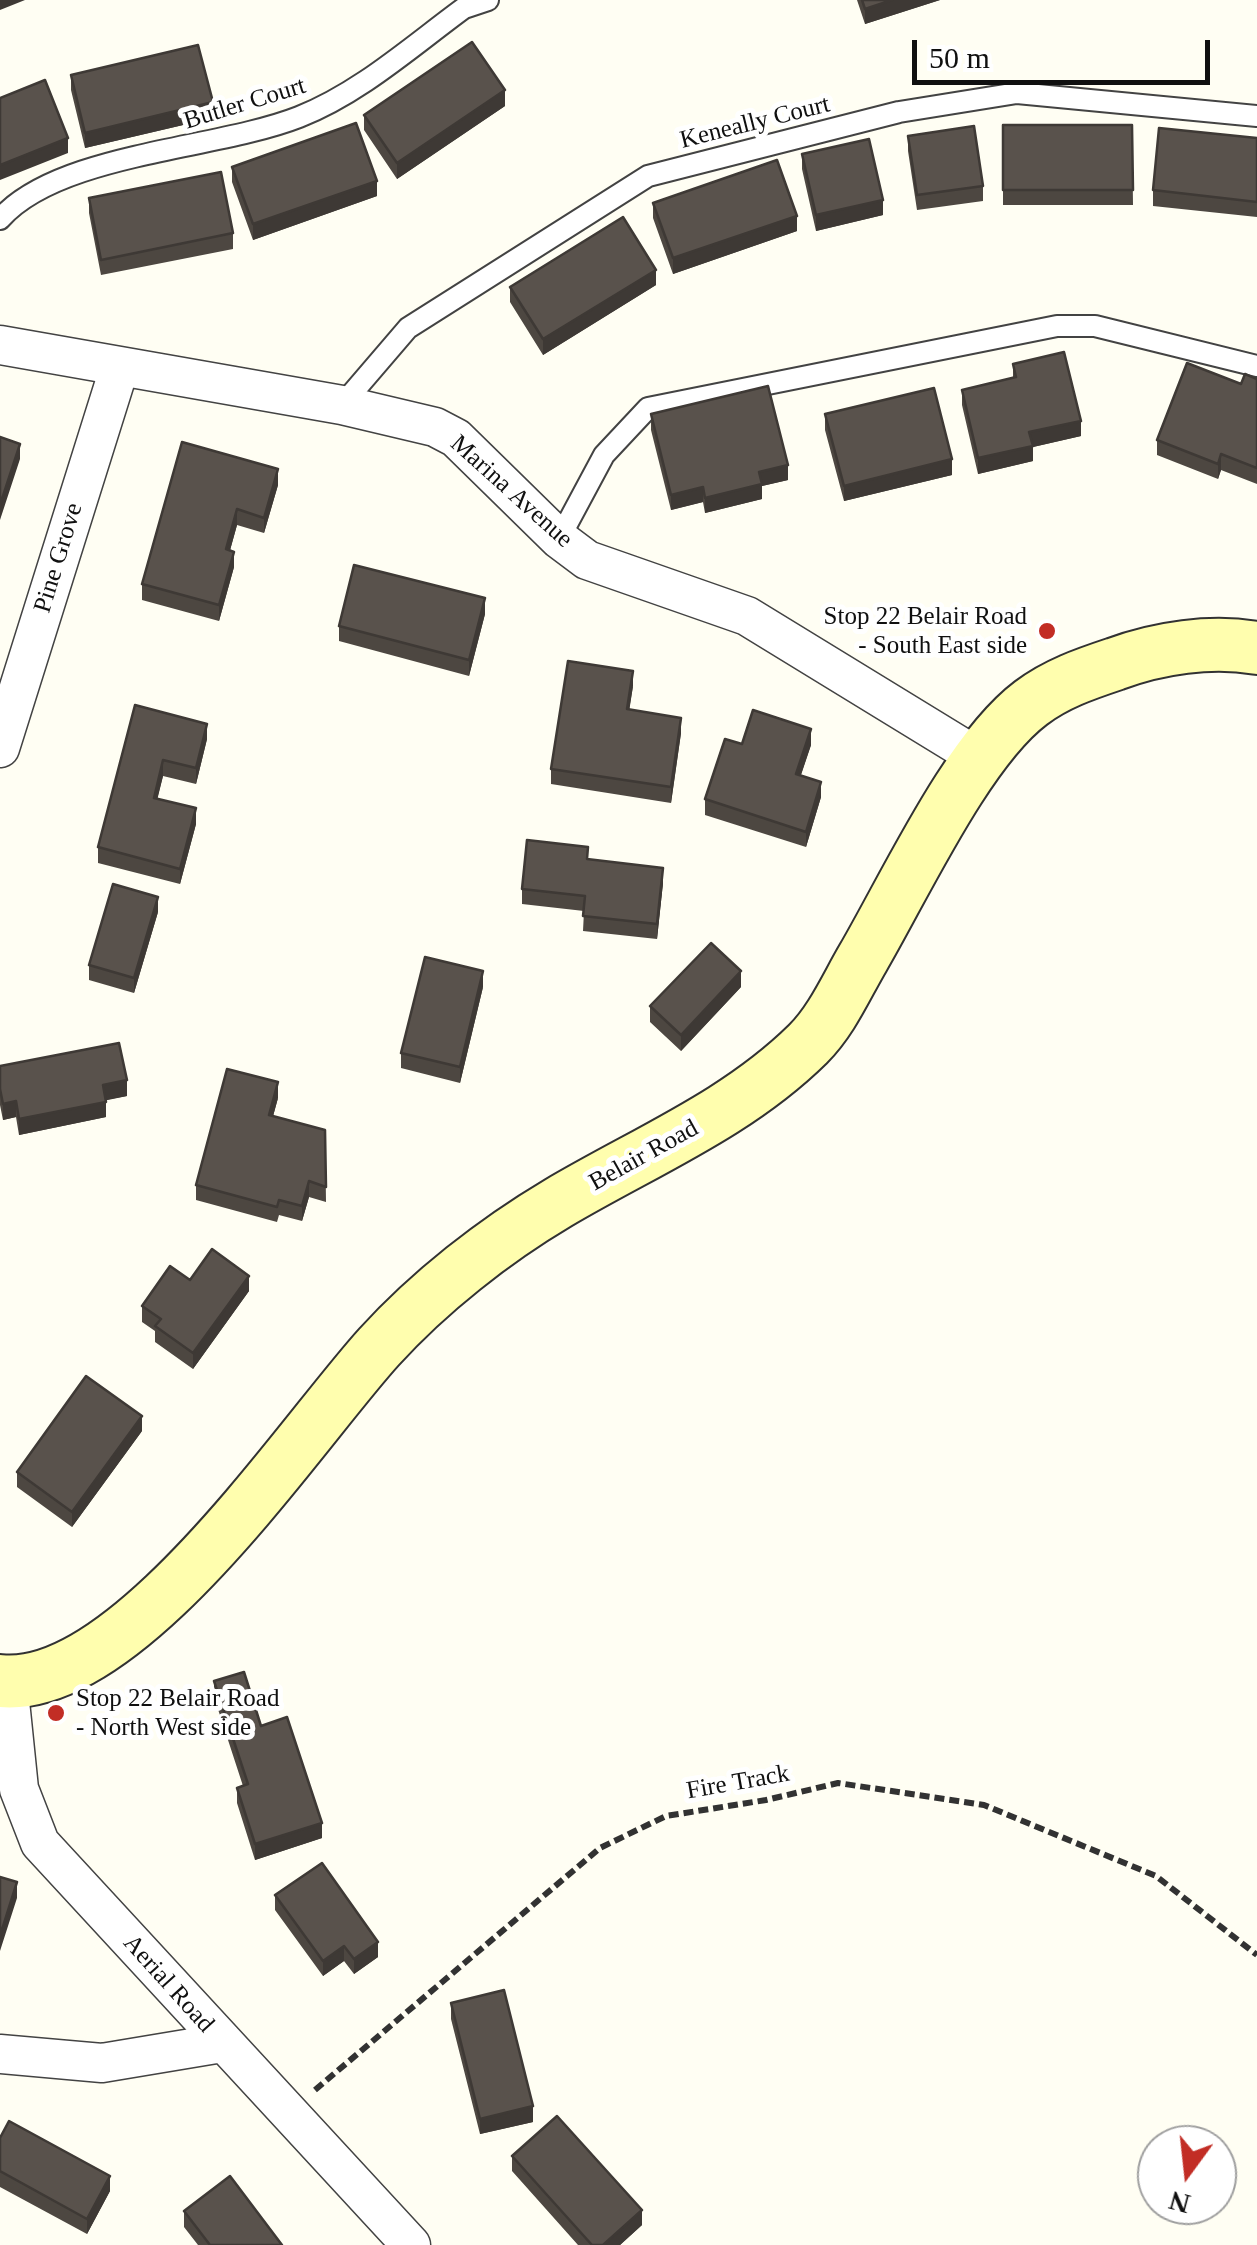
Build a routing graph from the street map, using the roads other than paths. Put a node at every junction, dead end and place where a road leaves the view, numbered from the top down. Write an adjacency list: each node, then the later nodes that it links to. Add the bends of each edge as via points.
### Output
1 (488, 0): 3 (lane, Butler Court, via 464,8 338,100 280,123 95,168 19,198)
2 (1257, 116): 7 (lane, Keneally Court, via 1017,93 899,112 648,176 408,328)
3 (0, 219)
4 (0, 345): 6 (street, Marina Avenue)
5 (1257, 366): 8 (lane, via 1095,326 1056,326 648,408 604,455)
6 (119, 369): 7 (street, Marina Avenue); 10 (street, Pine Grove)
7 (342, 405): 8 (street, Marina Avenue, via 456,438)
8 (559, 539): 11 (street, Marina Avenue, via 587,560 747,616)
9 (1257, 648): 11 (main road, Belair Road, via 1152,651 1069,680 1028,704)
10 (0, 748)
11 (979, 758): 12 (main road, Belair Road, via 821,1031 779,1072 701,1126 556,1204 450,1280 381,1345 180,1585 107,1644 44,1675)
12 (4, 1681): 13 (street, Aerial Road, via 19,1789 40,1843)
13 (222, 2043): 14 (street, via 102,2063); 15 (street, Aerial Road)
14 (0, 2054)
15 (411, 2245)

